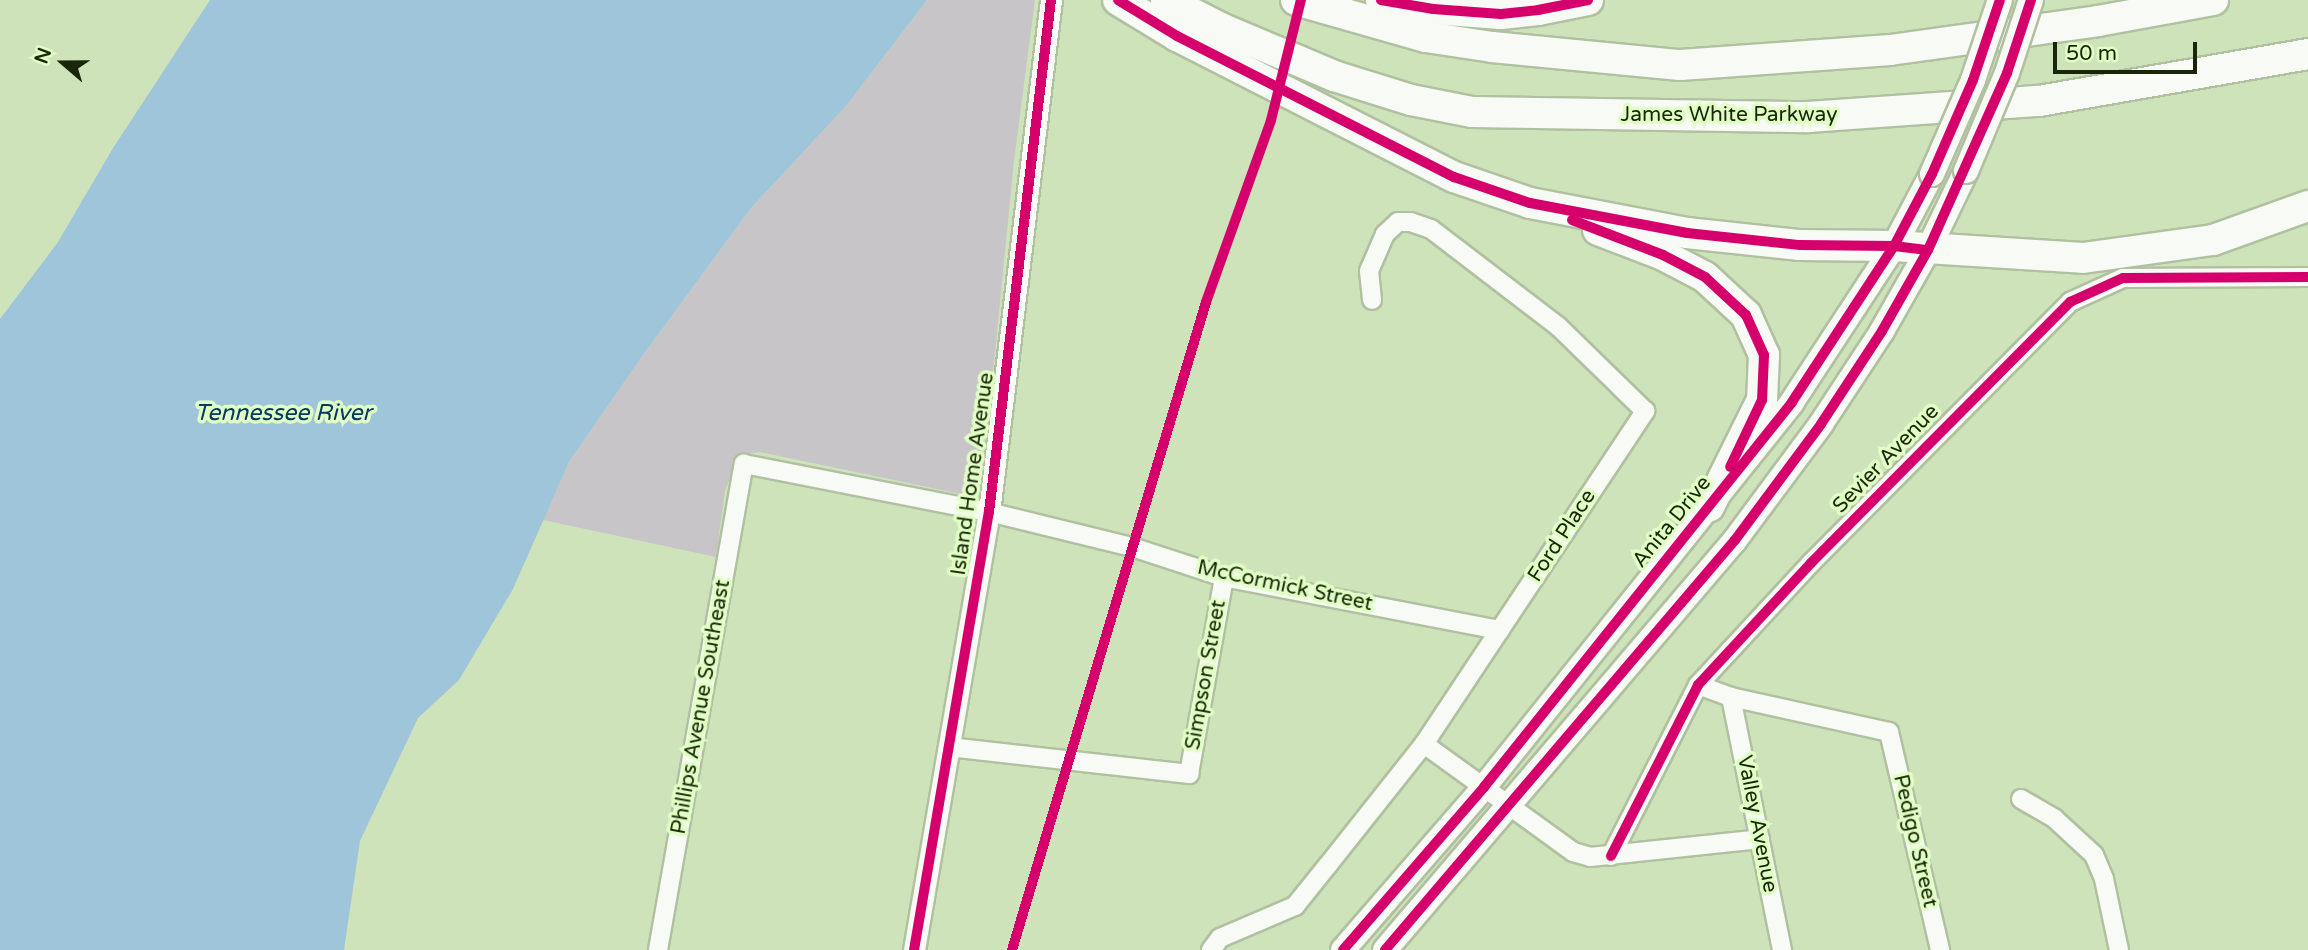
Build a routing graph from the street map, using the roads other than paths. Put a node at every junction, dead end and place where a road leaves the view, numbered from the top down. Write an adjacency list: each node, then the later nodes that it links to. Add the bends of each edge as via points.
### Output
1 (1051, 0): 20 (street, Island Home Avenue)
2 (1118, 0): 12 (highway, via 1177,36 1454,177)
3 (1166, 0): 11 (highway, James White Parkway, via 1297,62 1411,100 1472,112 1808,117 2039,101)
4 (1296, 0): 10 (highway)
5 (1381, 0): 10 (highway)
6 (1588, 0): 10 (highway)
7 (2000, 0): 14 (main road, Anita Drive, bridge, via 1973,80)
8 (2031, 0): 15 (main road, bridge, via 2007,73)
9 (2213, 0): 10 (highway, via 1890,50 1680,65 1504,49)
10 (1429, 23)
11 (2308, 54)
12 (1530, 203): 14 (highway, via 1687,233 1800,245); 19 (highway, via 1663,255 1705,277 1746,315 1764,355 1762,400)
13 (2308, 206): 15 (highway, via 2213,240 2083,258)
14 (1894, 246): 15 (highway); 19 (main road, Anita Drive, via 1793,402)
15 (1928, 250): 29 (main road, via 1821,424 1735,540)
16 (2308, 277): 23 (street, Sevier Avenue, via 2123,278 2070,302 1811,563)
17 (1372, 300): 22 (street, Ford Place, via 1368,271 1385,234 1398,222 1431,229 1559,327 1645,411)
18 (744, 464): 20 (street, McCormick Street); 32 (street, Phillips Avenue Southeast)
19 (1709, 507): 27 (main road, Anita Drive)
20 (989, 512): 21 (street, McCormick Street, via 1132,547); 26 (street, Island Home Avenue)
21 (1224, 577): 22 (street, McCormick Street); 26 (street, Simpson Street, via 1189,774)
22 (1500, 630): 25 (street, Ford Place)
23 (1698, 685): 24 (street); 31 (street, Sevier Avenue)
24 (1731, 697): 30 (street, Valley Avenue); 38 (street, Pedigo Street, via 1889,732)
25 (1424, 744): 27 (street); 34 (street, Ford Place, via 1295,906 1220,938)
26 (949, 747): 33 (street, Island Home Avenue)
27 (1484, 787): 29 (street); 35 (main road, Anita Drive)
28 (2021, 799): 39 (street, via 2055,819 2094,855 2104,879)
29 (1510, 806): 31 (street, via 1573,852); 36 (main road)
30 (1760, 839): 31 (street); 37 (street, Valley Avenue)
31 (1611, 856)
32 (658, 950)
33 (914, 950)
34 (1211, 950)
35 (1343, 950)
36 (1385, 950)
37 (1782, 950)
38 (1940, 950)
39 (2119, 950)

